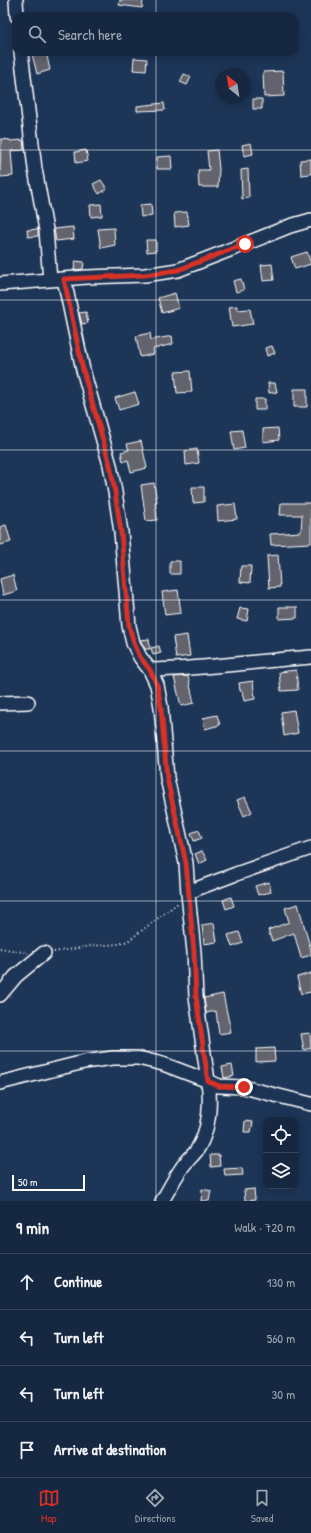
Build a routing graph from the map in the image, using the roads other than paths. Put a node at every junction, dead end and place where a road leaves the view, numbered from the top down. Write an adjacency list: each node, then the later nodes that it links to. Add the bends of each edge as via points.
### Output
1 (16, 0): 2 (street)
2 (17, 12)
3 (21, 56): 6 (street, via 35,169 46,230)
4 (311, 220): 5 (street, via 178,270 145,275)
5 (64, 279): 6 (street); 9 (street, via 83,370 115,492 129,626 140,657)
6 (50, 280): 7 (street)
7 (0, 284)
8 (311, 657): 9 (street, via 184,670)
9 (150, 670): 13 (street, via 157,685 161,707 167,778 186,863)
10 (28, 702): 11 (street)
11 (0, 703)
12 (311, 848): 13 (street)
13 (188, 894): 16 (street, via 196,996)
14 (44, 953): 15 (street, via 16,976)
15 (0, 995)
16 (208, 1081): 17 (street, via 163,1064 138,1058 113,1058 84,1062); 18 (street, via 219,1086 244,1087); 19 (street, via 208,1120 203,1139 178,1173)
17 (0, 1083)
18 (311, 1104)
19 (162, 1201)

